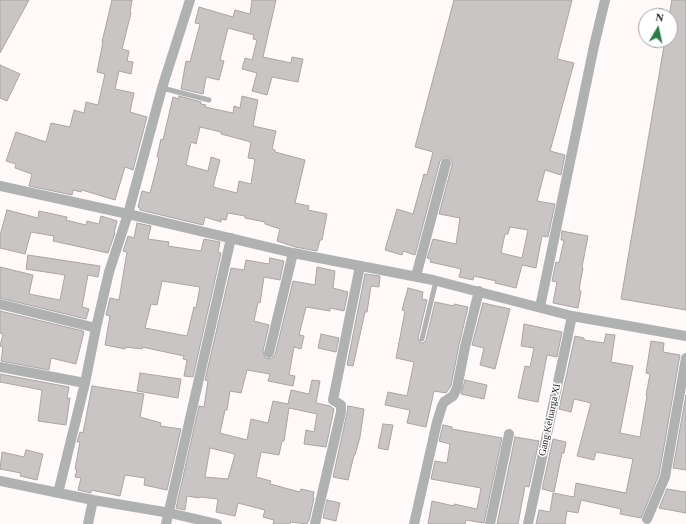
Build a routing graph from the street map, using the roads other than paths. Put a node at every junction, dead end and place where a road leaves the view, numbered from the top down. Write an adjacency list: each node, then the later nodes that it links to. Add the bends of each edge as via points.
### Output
1 (190, 0): 3 (street)
2 (605, 0): 15 (street)
3 (162, 88): 4 (lane); 7 (street)
4 (209, 100)
5 (446, 163): 11 (street)
6 (0, 186): 7 (street)
7 (128, 214): 8 (street); 17 (street, via 109,272)
8 (231, 238): 9 (street); 28 (street)
9 (293, 253): 10 (street); 20 (street)
10 (360, 266): 11 (street); 33 (street, via 333,400 341,405 341,412)
11 (416, 276): 12 (street)
12 (436, 281): 13 (street); 19 (lane)
13 (479, 291): 15 (street); 34 (street, via 457,388 453,396 444,402 437,422)
14 (0, 304): 17 (street)
15 (540, 307): 16 (street)
16 (572, 316): 18 (street); 36 (street, Gang Keluarga XI)
17 (96, 328): 23 (street)
18 (686, 336)
19 (422, 339)
20 (269, 353)
21 (686, 358): 29 (street, via 665,477)
22 (0, 367): 23 (street)
23 (85, 383): 26 (street)
24 (509, 434): 35 (street)
25 (0, 480): 26 (street)
26 (58, 494): 27 (street)
27 (93, 500): 28 (street); 30 (street)
28 (170, 513): 31 (street); 32 (street)
29 (647, 520)
30 (88, 524)
31 (166, 524)
32 (215, 524)
33 (315, 524)
34 (414, 524)
35 (490, 524)
36 (528, 524)

